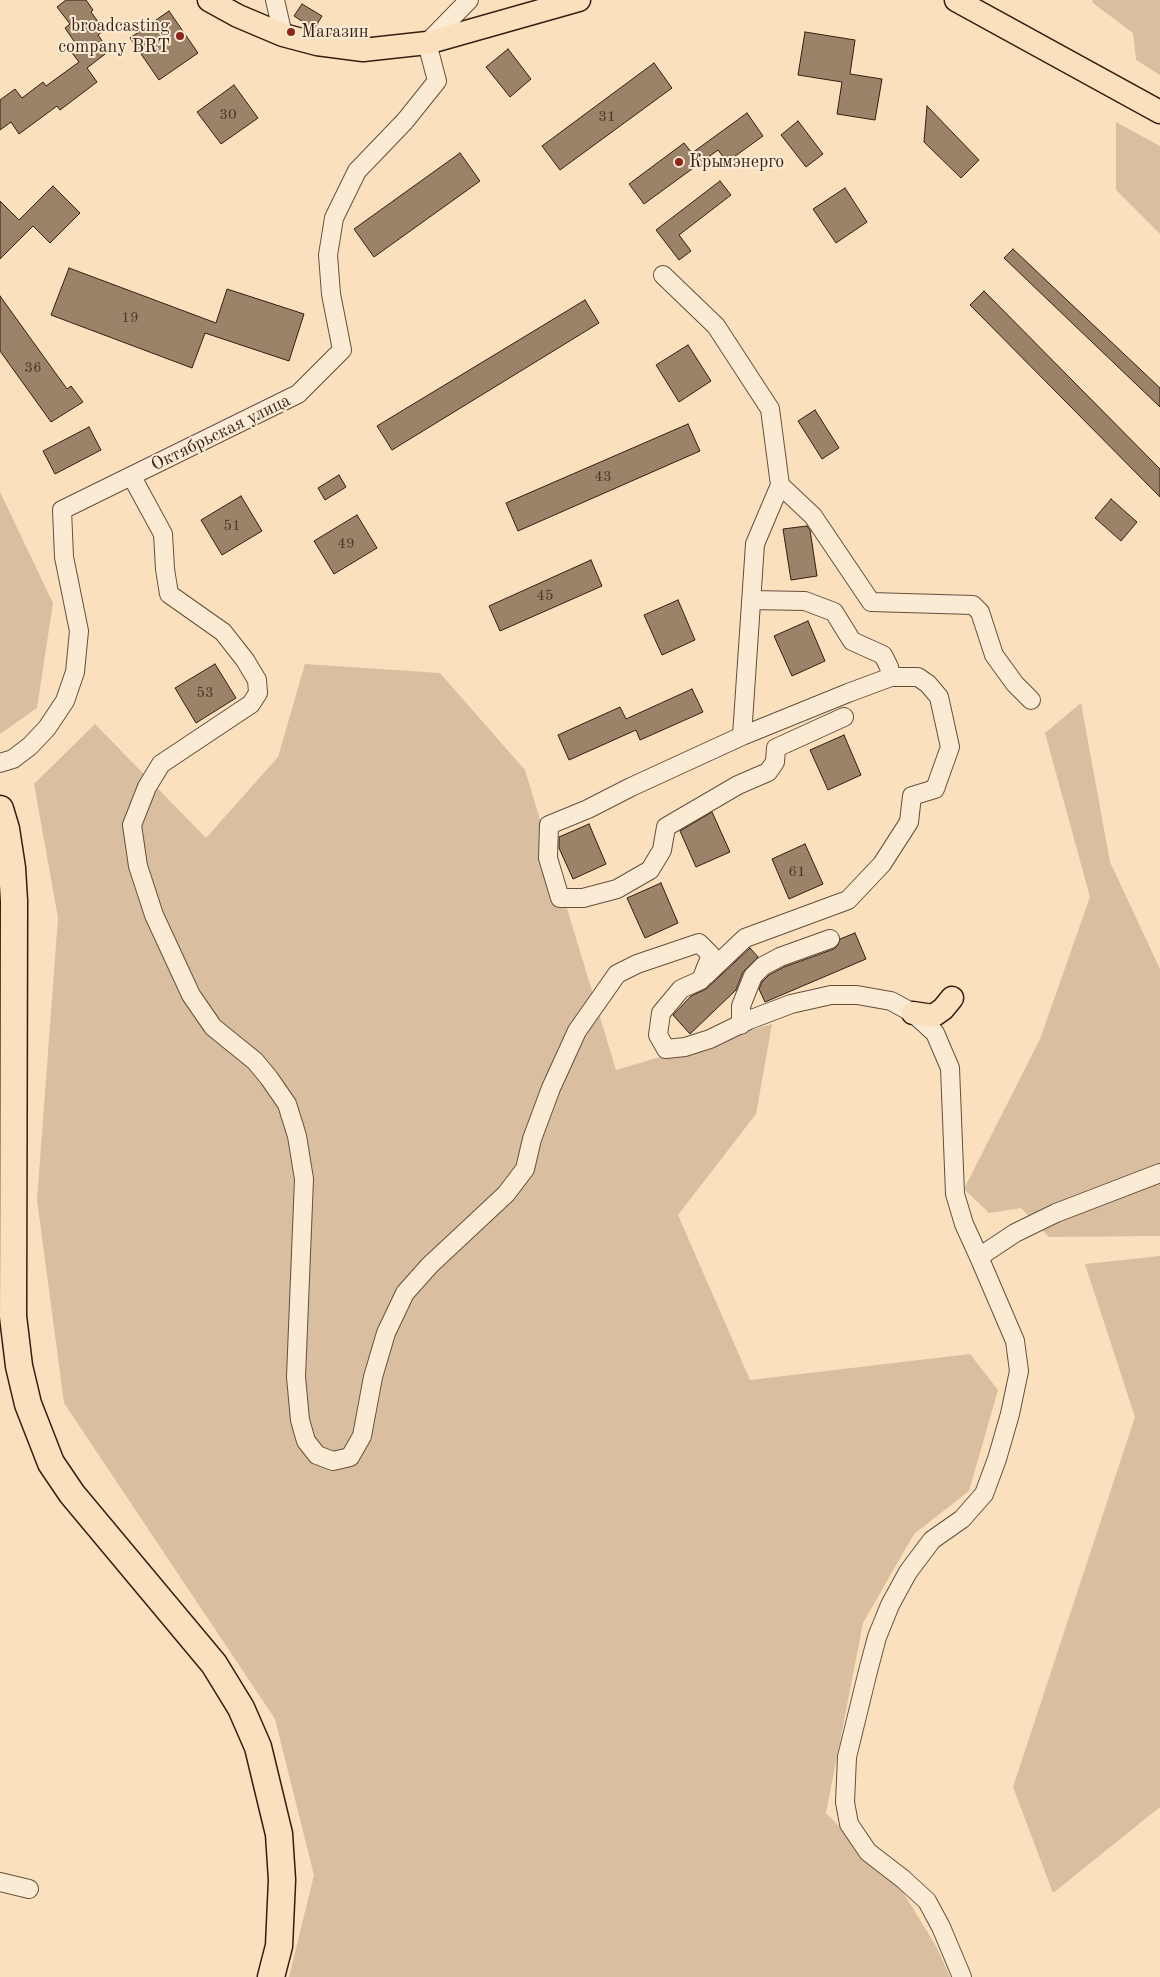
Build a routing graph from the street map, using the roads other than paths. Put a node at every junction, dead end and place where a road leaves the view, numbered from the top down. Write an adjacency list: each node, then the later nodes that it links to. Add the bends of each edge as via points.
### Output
1 (209, 0): 6 (main road)
2 (275, 0): 6 (street)
3 (469, 0): 7 (street)
4 (579, 0): 7 (main road)
5 (956, 0): 8 (main road)
6 (283, 35): 7 (main road, via 317,44 363,50)
7 (428, 43): 10 (street, Октябрьская улица, via 437,81 357,172 334,218 328,255 331,294 342,350 298,394)
8 (1160, 112)
9 (664, 275): 11 (street, via 716,326 770,410)
10 (132, 477): 17 (street, Октябрьская улица, via 62,510 64,557 79,632 75,672 66,701 47,728 14,759); 20 (street, via 163,534 169,594 223,632 256,680 258,693 251,704 161,764 147,787 132,825 138,866 154,915 191,995 213,1027 255,1061 269,1078 287,1104 298,1136 304,1179 296,1377 300,1420 306,1442 317,1455 333,1461 350,1457 362,1436 386,1333 406,1293 430,1265 506,1194 525,1169 532,1139 551,1088 577,1031 617,974 699,943 711,955)
11 (780, 485): 12 (street, via 755,544); 14 (street, via 813,516 871,602 973,605 980,612 994,655)
12 (751, 600): 13 (street, via 805,601 834,612 852,641 882,655); 16 (street)
13 (891, 677): 16 (street); 20 (street, via 918,677 939,697 950,747 936,789 912,796 909,822 882,864 848,900 745,938)
14 (1031, 700)
15 (844, 718): 16 (street, via 776,748 775,762 768,772 738,785 666,827 662,850 650,870 617,889 583,898 560,898 548,858 549,825)
16 (742, 736)
17 (0, 763)
18 (0, 809): 28 (highway, via 12,868 14,901 13,1316 19,1366 28,1404 51,1463 72,1494 214,1664 241,1708 258,1747 279,1834 282,1880 279,1946)
19 (830, 939): 23 (street, via 780,957 752,976 741,1006)
20 (701, 980): 23 (street, via 681,989 661,1013 658,1035 666,1049 710,1039)
21 (952, 998): 22 (main road, via 933,1016)
22 (913, 1013): 23 (street, via 891,1001 857,995 831,995 791,1004); 25 (street, via 935,1033 950,1068 955,1194)
23 (741, 1025)
24 (1160, 1173): 25 (street, via 1015,1233)
25 (979, 1257): 29 (street, via 1015,1341 1020,1371 1010,1414 984,1494 962,1519 932,1540 908,1572 890,1605 877,1637 847,1758 844,1802 849,1824 868,1852 926,1901)
26 (0, 1882): 27 (street)
27 (29, 1889)
28 (271, 1977)
29 (962, 1977)

